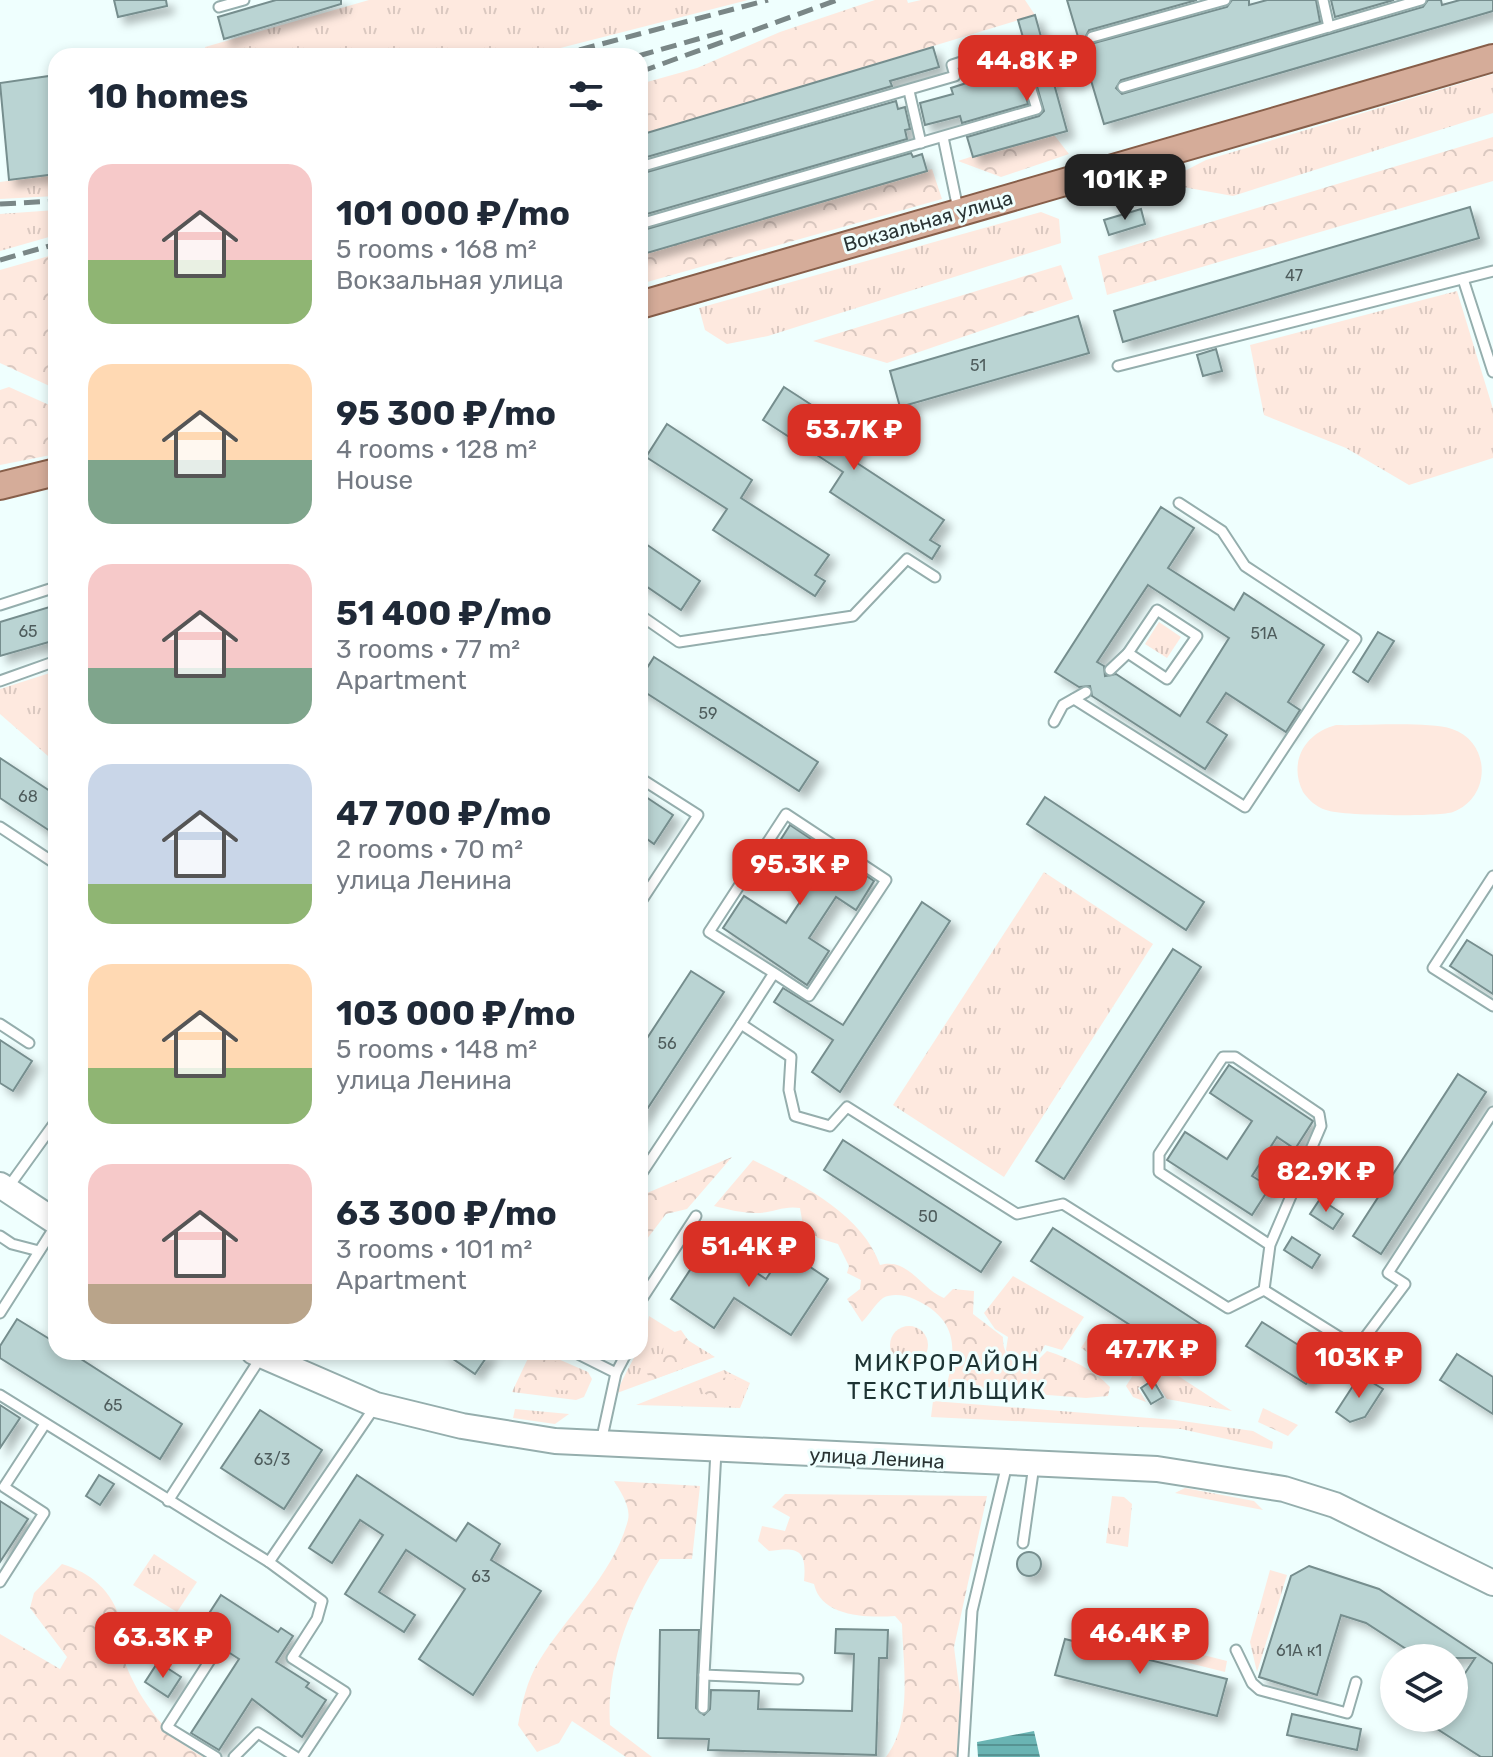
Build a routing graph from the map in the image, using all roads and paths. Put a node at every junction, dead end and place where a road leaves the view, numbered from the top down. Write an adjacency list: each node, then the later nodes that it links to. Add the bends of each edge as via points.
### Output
1 (244, 0): 5 (lane)
2 (1225, 0): 7 (lane)
3 (1323, 0): 6 (lane)
4 (1421, 0): 6 (lane)
5 (219, 7)
6 (1329, 27): 9 (lane)
7 (1092, 37)
8 (1493, 58): 14 (main road, Вокзальная улица)
9 (1123, 87)
10 (909, 91): 11 (lane, via 955,76 952,65 1017,44 1037,109); 12 (lane); 13 (lane)
11 (943, 137): 12 (lane); 14 (lane)
12 (921, 143): 15 (lane)
13 (648, 165)
14 (959, 213): 18 (main road, Вокзальная улица)
15 (648, 222)
16 (1493, 271): 17 (lane)
17 (1463, 279): 19 (lane); 20 (lane)
18 (648, 303)
19 (1118, 366)
20 (1493, 372)
21 (48, 474): 22 (main road)
22 (0, 486)
23 (1179, 503): 33 (lane, via 1222,531 1245,566 1356,639 1245,807)
24 (935, 577): 27 (lane, via 907,559 853,616 679,642)
25 (48, 590): 26 (lane)
26 (0, 605)
27 (648, 621)
28 (1128, 653): 28 (lane, via 1167,679 1197,636 1157,610); 30 (lane)
29 (48, 664): 31 (lane)
30 (1110, 670)
31 (0, 681)
32 (1086, 692): 33 (lane)
33 (1074, 699): 34 (lane, via 1063,705)
34 (1054, 722)
35 (648, 783): 39 (lane, via 698,815)
36 (0, 827): 37 (lane)
37 (48, 859)
38 (1493, 876): 41 (lane, via 1433,968)
39 (648, 891)
40 (774, 973): 40 (lane, via 809,996 886,880 786,814 709,932); 43 (lane)
41 (1493, 1006)
42 (0, 1024): 44 (lane)
43 (741, 1024): 47 (lane); 56 (lane, via 791,1057 789,1090 795,1116 830,1126 847,1107 1017,1214 1063,1204 1228,1308)
44 (29, 1043)
45 (1493, 1112): 56 (lane, via 1388,1273 1405,1284 1357,1348)
46 (48, 1131): 48 (lane)
47 (648, 1164)
48 (4, 1187): 50 (street)
49 (696, 1216): 55 (lane)
50 (48, 1218)
51 (0, 1236): 54 (lane)
52 (48, 1237): 54 (lane)
53 (1270, 1245): 53 (lane, via 1321,1126 1319,1114 1235,1057 1223,1057 1159,1154 1159,1172); 56 (lane)
54 (39, 1251): 57 (lane)
55 (648, 1290)
56 (1264, 1290)
57 (0, 1313)
58 (254, 1360): 70 (lane)
59 (272, 1360): 64 (street, улица Ленина)
60 (590, 1360): 62 (lane)
61 (623, 1360): 62 (lane)
62 (616, 1373): 66 (lane)
63 (0, 1395): 65 (lane)
64 (376, 1405): 66 (street, улица Ленина, via 462,1426); 72 (lane)
65 (45, 1424): 70 (lane); 73 (lane, via 4,1487 44,1513)
66 (600, 1446): 67 (street, улица Ленина)
67 (716, 1451): 68 (street, улица Ленина); 77 (lane)
68 (1007, 1464): 69 (street, улица Ленина); 85 (lane, via 972,1611)
69 (1034, 1465): 71 (lane); 74 (street, улица Ленина, via 1157,1469 1284,1489 1335,1505)
70 (168, 1501): 72 (lane)
71 (1023, 1543)
72 (269, 1562): 84 (lane, via 322,1601 292,1658 345,1692)
73 (0, 1582)
74 (1493, 1583)
75 (1236, 1650): 79 (lane, via 1260,1690 1347,1713)
76 (212, 1657): 81 (lane, via 167,1727)
77 (704, 1675): 78 (lane); 80 (lane)
78 (798, 1679)
79 (1356, 1682)
80 (703, 1708)
81 (216, 1757)
82 (234, 1757): 83 (lane, via 258,1733)
83 (296, 1757)
84 (302, 1757)
85 (963, 1757)

